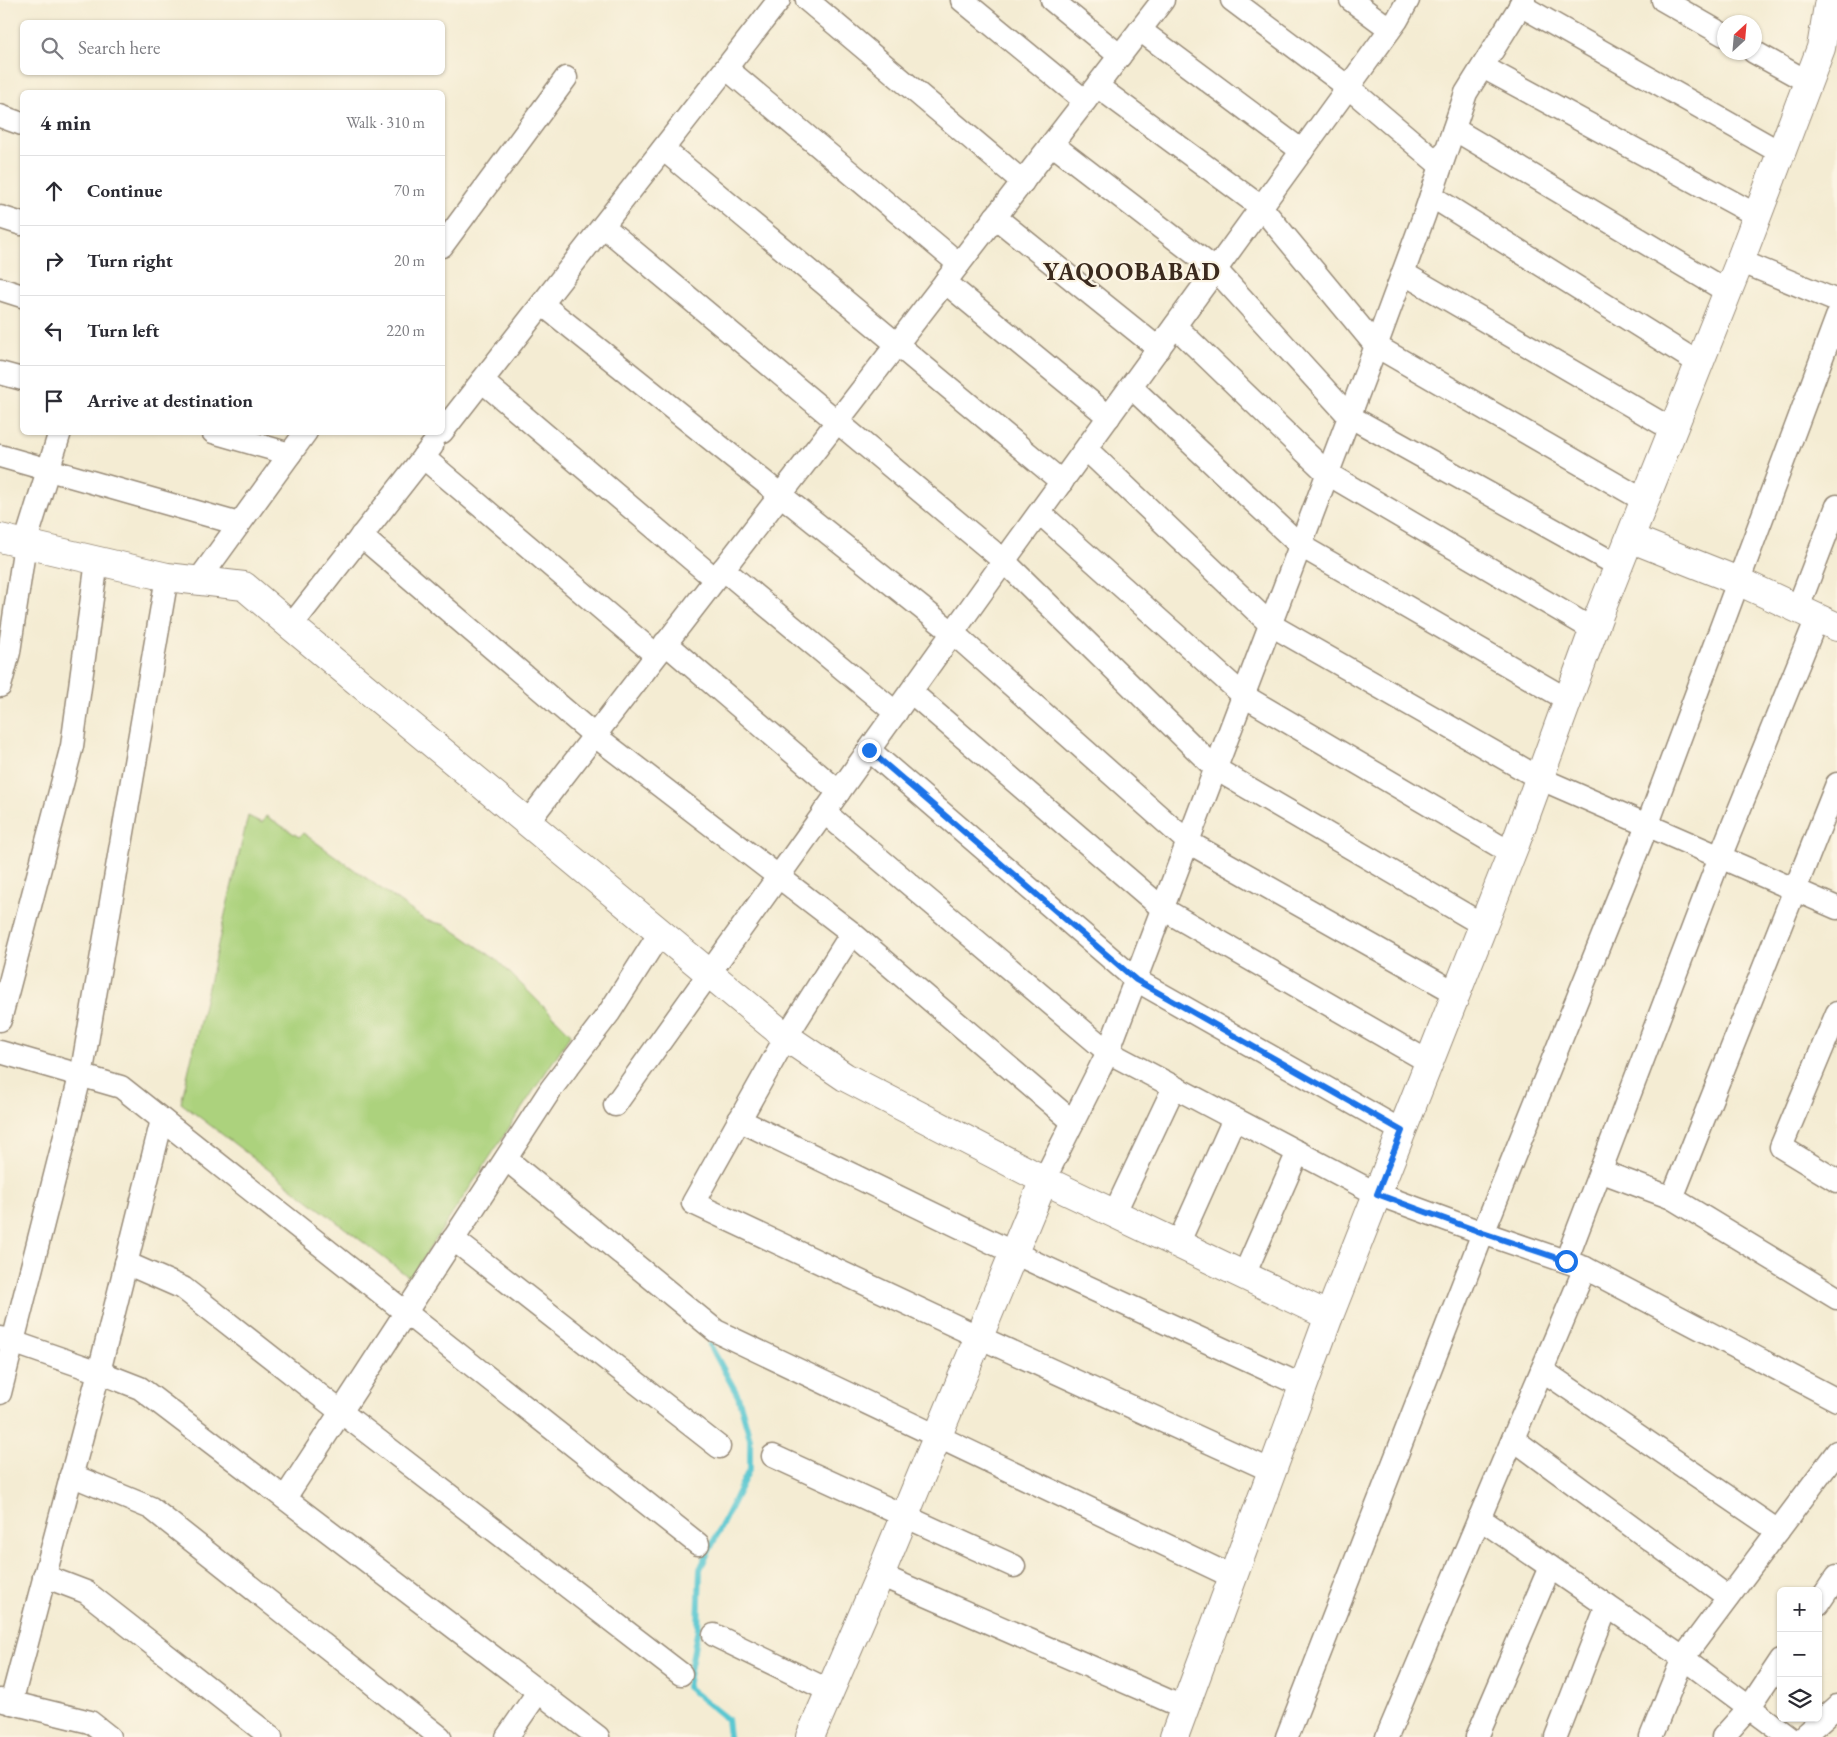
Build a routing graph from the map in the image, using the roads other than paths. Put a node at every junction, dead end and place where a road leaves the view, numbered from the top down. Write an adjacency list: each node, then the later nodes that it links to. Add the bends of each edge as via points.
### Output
1 (780, 0): 18 (street)
2 (807, 0): 31 (street)
3 (962, 0): 22 (street)
4 (1052, 0): 15 (street)
5 (1163, 0): 13 (street)
6 (1232, 0): 21 (street)
7 (1351, 0): 12 (street)
8 (1408, 0): 12 (street)
9 (1663, 0): 14 (street)
10 (1522, 2): 17 (street); 29 (street)
11 (1825, 2): 20 (street, via 1821,48)
12 (1390, 29): 21 (street)
13 (1140, 30): 15 (street); 28 (street)
14 (1717, 31)
15 (1120, 56): 22 (street)
16 (1762, 56): 20 (street)
17 (1483, 67): 25 (street, via 1466,93); 34 (street)
18 (726, 68): 27 (street); 41 (street)
19 (566, 78): 39 (street)
20 (1808, 82): 29 (street)
21 (1348, 87): 28 (street); 30 (street)
22 (1091, 94): 26 (street); 33 (street)
23 (0, 116): 24 (street)
24 (20, 123)
25 (1454, 129): 30 (street); 46 (street)
26 (1052, 144): 31 (street); 42 (street)
27 (663, 149): 38 (street); 52 (street)
28 (1302, 151): 33 (street)
29 (1781, 153): 34 (street)
30 (1441, 166): 32 (street)
31 (1023, 182): 36 (street)
32 (1431, 196): 43 (street); 55 (street)
33 (1261, 207): 42 (street); 53 (street)
34 (1758, 216): 40 (street)
35 (0, 217): 37 (street)
36 (995, 217): 41 (street); 54 (street)
37 (20, 223)
38 (603, 226): 49 (street); 62 (street)
39 (445, 242)
40 (1740, 261): 46 (street); 48 (street)
41 (959, 264): 44 (street)
42 (1216, 270): 51 (street); 60 (street)
43 (1403, 273): 53 (street); 64 (street)
44 (945, 282): 52 (street); 61 (street)
45 (0, 289): 47 (street)
46 (1728, 292): 55 (street)
47 (20, 295)
48 (1837, 301)
49 (542, 304): 58 (street); 76 (street)
50 (1837, 317): 91 (street)
51 (1175, 326): 54 (street); 74 (street)
52 (897, 344): 62 (street); 75 (street)
53 (1376, 346): 60 (street); 77 (street)
54 (1159, 349): 59 (street)
55 (1700, 364): 64 (street)
56 (0, 372): 57 (street)
57 (20, 378)
58 (482, 381): 63 (street); 88 (street)
59 (1132, 387): 61 (street); 84 (street)
60 (1349, 416): 74 (street); 87 (street)
61 (1109, 417): 69 (street)
62 (837, 422): 76 (street); 86 (street)
63 (445, 428)
64 (1673, 430): 77 (street)
65 (59, 435): 73 (street)
66 (224, 435): 70 (street)
67 (304, 435): 70 (street)
68 (440, 435): 72 (street)
69 (1086, 449): 75 (street); 93 (street)
70 (290, 454): 80 (street)
71 (0, 456): 73 (street)
72 (423, 458): 81 (street); 97 (street)
73 (48, 470): 80 (street); 83 (street)
74 (1328, 474): 84 (street); 95 (street)
75 (1062, 482): 79 (street)
76 (780, 495): 88 (street); 96 (street)
77 (1645, 501): 82 (street)
78 (1837, 506): 92 (street)
79 (1040, 513): 86 (street); 100 (street)
80 (239, 524): 90 (street)
81 (362, 536): 94 (street); 103 (street)
82 (1630, 538): 87 (street); 91 (street)
83 (12, 541): 85 (street); 98 (street, via 9,652)
84 (1300, 546): 93 (street); 101 (street)
85 (97, 561): 89 (street); 126 (street, via 72,746)
86 (1004, 561): 96 (street); 105 (street)
87 (1619, 566): 95 (street)
88 (719, 574): 97 (street); 102 (street)
89 (167, 577): 90 (street); 131 (street)
90 (198, 581): 94 (street, via 244,586)
91 (1738, 581): 92 (street); 111 (street)
92 (1817, 618): 114 (street)
93 (1271, 625): 100 (street); 106 (street)
94 (291, 626): 110 (street)
95 (1594, 630): 101 (street)
96 (953, 633): 99 (street); 112 (street)
97 (660, 649): 103 (street); 108 (street)
98 (0, 686)
99 (911, 692): 102 (street); 118 (street)
100 (1244, 696): 105 (street); 113 (street)
101 (1568, 700): 106 (street)
102 (896, 712): 104 (street)
103 (594, 735): 110 (street); 115 (street)
104 (869, 750): 108 (street); 123 (street)
105 (1216, 769): 112 (street); 119 (street)
106 (1539, 778): 111 (street); 113 (street)
107 (1837, 784): 116 (street)
108 (839, 792): 109 (street)
109 (824, 812): 115 (street); 129 (street)
110 (526, 823): 120 (street)
111 (1647, 826): 114 (street); 147 (street)
112 (1188, 842): 118 (street); 124 (street)
113 (1512, 853): 119 (street)
114 (1720, 857): 116 (street); 141 (street)
115 (778, 876): 121 (street); 122 (street)
116 (1795, 890): 117 (street); 145 (street)
117 (1837, 908)
118 (1163, 909): 123 (street); 130 (street)
119 (1483, 925): 124 (street)
120 (660, 933): 122 (street); 140 (street)
121 (852, 933): 127 (street); 137 (street)
122 (708, 974): 127 (street); 133 (street)
123 (1136, 980): 129 (street); 138 (street)
124 (1456, 994): 130 (street)
125 (1837, 1013): 143 (street, via 1781,1147)
126 (0, 1020)
127 (786, 1038): 136 (street); 142 (street, via 845,1077)
128 (0, 1052): 131 (street)
129 (1108, 1052): 132 (street); 137 (street)
130 (1429, 1062): 138 (street)
131 (80, 1077): 135 (street, via 121,1088); 158 (street)
132 (1174, 1087): 134 (street); 146 (street)
133 (615, 1105)
134 (1234, 1119): 139 (street); 149 (street)
135 (162, 1120): 151 (street); 155 (street)
136 (740, 1120): 150 (street); 157 (street, via 693,1203)
137 (1074, 1122): 142 (street)
138 (1402, 1131): 144 (street)
139 (1298, 1152): 144 (street); 153 (street)
140 (506, 1159): 148 (street); 165 (street, via 716,1331)
141 (1600, 1171): 145 (street); 152 (street)
142 (1044, 1180): 146 (street); 150 (street)
143 (1837, 1181)
144 (1377, 1194): 147 (street); 156 (street)
145 (1672, 1198): 154 (street)
146 (1114, 1214): 149 (street)
147 (1483, 1233): 152 (street); 203 (street)
148 (454, 1239): 155 (street); 167 (street)
149 (1178, 1244): 153 (street)
150 (1014, 1253): 157 (street); 161 (street)
151 (126, 1263): 160 (street); 164 (street, via 183,1288)
152 (1576, 1264): 159 (street); 163 (street)
153 (1244, 1275): 156 (street)
154 (1837, 1298)
155 (405, 1313): 164 (street); 176 (street)
156 (1329, 1316): 161 (street)
157 (980, 1337): 165 (street); 170 (street)
158 (7, 1340): 160 (street); 162 (street)
159 (1542, 1370): 166 (street); 175 (street)
160 (99, 1372): 171 (street); 172 (street, via 140,1388)
161 (1303, 1386): 170 (street)
162 (0, 1393)
163 (1837, 1400)
164 (341, 1412): 172 (street); 189 (street)
165 (938, 1437): 173 (street); 182 (street)
166 (1513, 1439): 174 (street); 183 (street)
167 (719, 1447)
168 (1837, 1452): 175 (street)
169 (773, 1456): 173 (street)
170 (1272, 1471): 182 (street)
171 (71, 1476): 180 (street); 198 (street, via 151,1508)
172 (285, 1498): 191 (street)
173 (905, 1516): 177 (street); 179 (street)
174 (1479, 1518): 178 (street); 204 (street)
175 (1778, 1531): 183 (street)
176 (698, 1544)
177 (1014, 1566)
178 (1550, 1567): 185 (street); 205 (street)
179 (880, 1575): 190 (street); 194 (street)
180 (44, 1576): 192 (street); 197 (street, via 86,1592)
181 (1837, 1576): 184 (street)
182 (1233, 1577): 194 (street)
183 (1728, 1598): 187 (street)
184 (1822, 1598)
185 (1607, 1606): 187 (street); 206 (street)
186 (714, 1635): 190 (street)
187 (1683, 1658): 195 (street); 207 (street)
188 (1777, 1666): 195 (street)
189 (681, 1674)
190 (830, 1691): 201 (street)
191 (538, 1692): 199 (street); 200 (street)
192 (5, 1701): 196 (street, via 90,1722)
193 (1837, 1706): 210 (street)
194 (1185, 1708): 202 (street)
195 (1749, 1708): 208 (street); 209 (street)
196 (109, 1737)
197 (272, 1737)
198 (440, 1737)
199 (507, 1737)
200 (598, 1737)
201 (810, 1737)
202 (1174, 1737)
203 (1287, 1737)
204 (1386, 1737)
205 (1477, 1737)
206 (1556, 1737)
207 (1651, 1737)
208 (1723, 1737)
209 (1789, 1737)
210 (1802, 1737)

